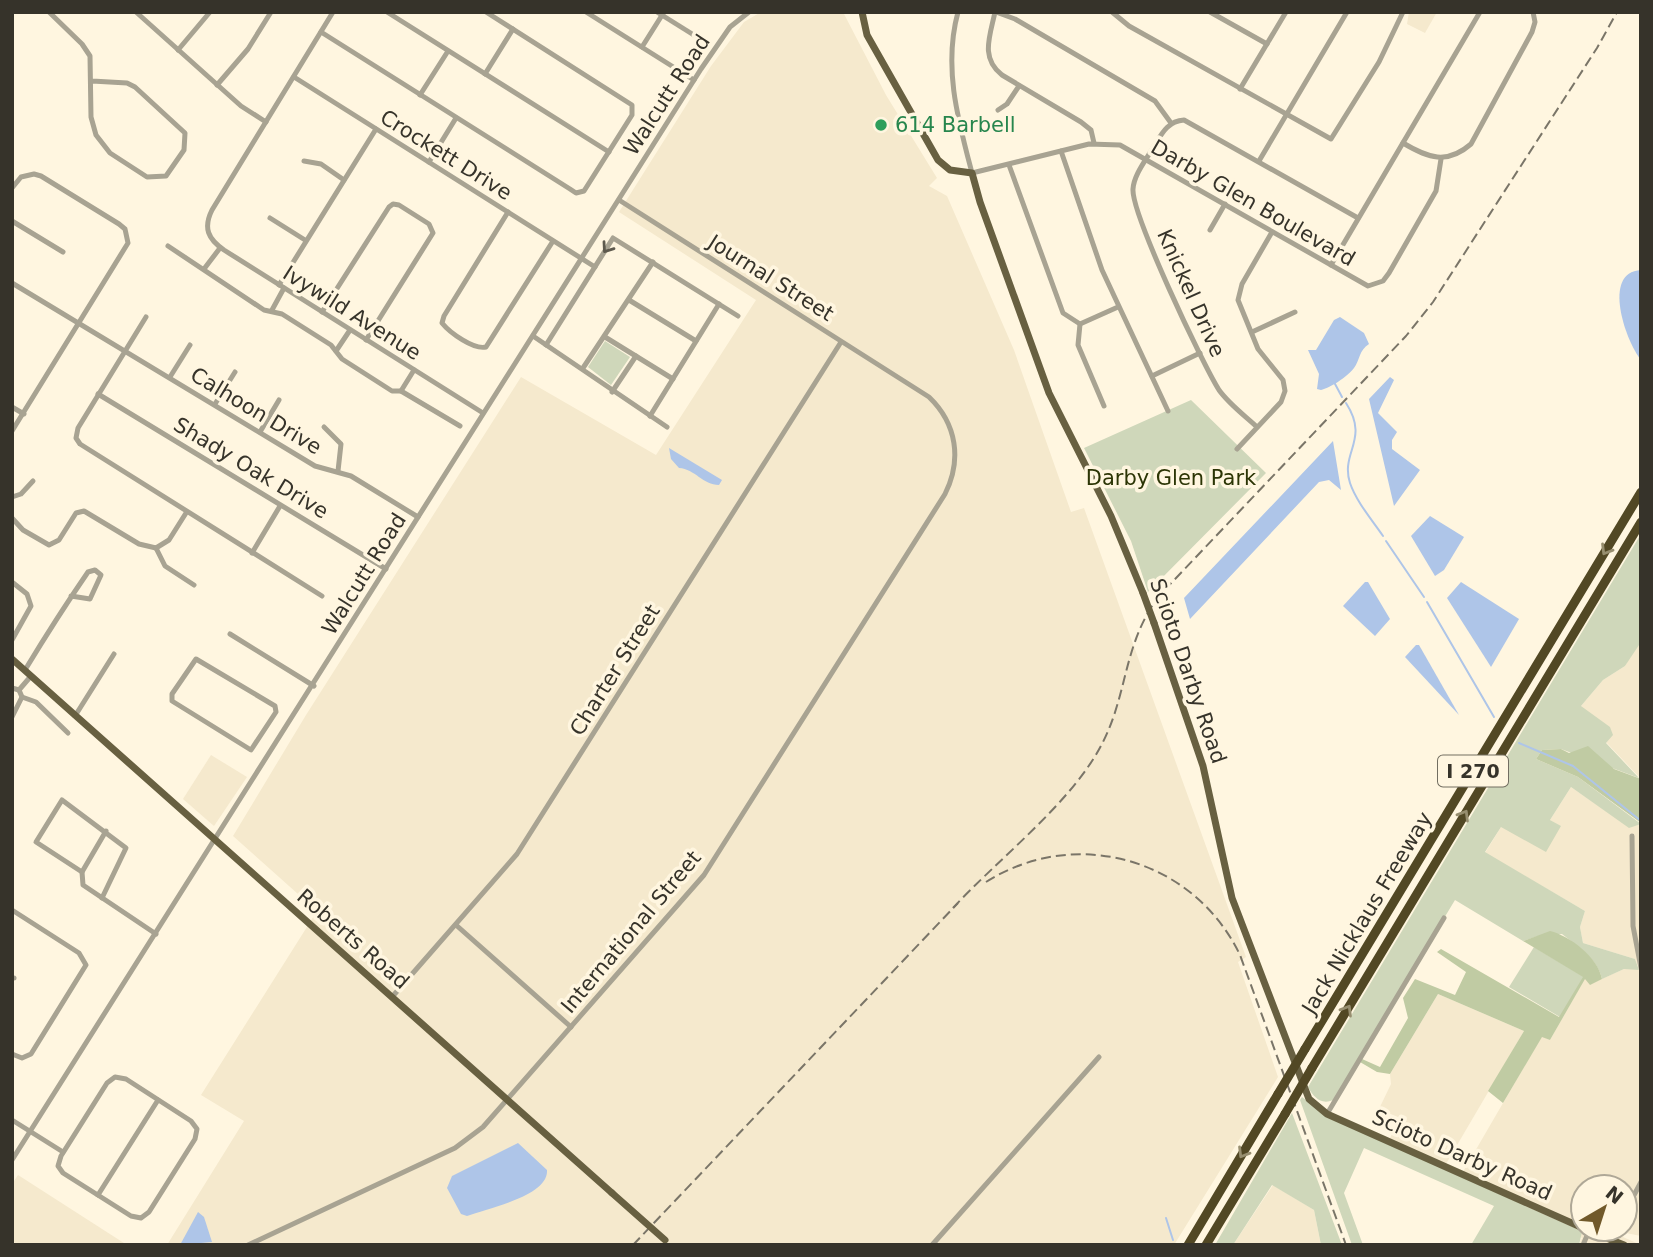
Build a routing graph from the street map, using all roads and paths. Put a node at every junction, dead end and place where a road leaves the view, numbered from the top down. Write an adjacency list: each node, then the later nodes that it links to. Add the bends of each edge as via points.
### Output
1 (49, 12): 31 (street, via 82,44 90,57)
2 (136, 12): 26 (street)
3 (210, 12): 26 (street)
4 (271, 12): 32 (street, via 248,49)
5 (333, 12): 22 (street)
6 (387, 12): 27 (street)
7 (486, 12): 21 (street)
8 (586, 12): 25 (street)
9 (749, 12): 30 (street, Walcutt Road, via 730,27)
10 (862, 12): 52 (main road, via 867,35 939,160 950,170)
11 (958, 12): 52 (street, via 952,80)
12 (996, 12): 33 (street, via 988,56 996,71); 40 (street, via 1155,101)
13 (1112, 12): 34 (street, via 1120,21)
14 (1210, 12): 24 (street)
15 (1286, 12): 24 (street)
16 (1347, 12): 37 (street)
17 (1403, 12): 37 (street, via 1389,44 1331,139)
18 (1480, 12): 43 (street)
19 (1533, 12): 47 (street, via 1534,26 1475,138 1460,153)
20 (661, 13): 23 (street); 25 (street)
21 (513, 29): 28 (street); 45 (street, via 629,102 634,112)
22 (321, 32): 29 (street); 35 (street)
23 (696, 37)
24 (1267, 44): 34 (street)
25 (642, 47): 30 (street)
26 (178, 50): 32 (street)
27 (448, 51): 28 (street); 35 (street)
28 (485, 74): 45 (street)
29 (294, 77): 39 (street); 41 (street, Crockett Drive)
30 (694, 80): 55 (street, Walcutt Road)
31 (92, 81): 31 (street, via 91,117 96,135 110,153 153,179 166,176 186,142 179,126 135,87)
32 (217, 85): 39 (street)
33 (1019, 86): 36 (street); 42 (street, via 1081,121 1091,131)
34 (1240, 89): 37 (street)
35 (420, 95): 38 (street)
36 (998, 110)
37 (1286, 116): 49 (street)
38 (456, 118): 45 (street, via 580,193); 50 (street)
39 (266, 122): 66 (street, Ivywild Avenue, via 207,220 209,235)
40 (1171, 123): 46 (street, Knickel Drive); 49 (street, via 1189,121)
41 (376, 129): 50 (street, Crockett Drive); 53 (street)
42 (1094, 143): 44 (street, Darby Glen Boulevard); 46 (street, Darby Glen Boulevard, via 1120,145)
43 (1403, 143): 47 (street); 59 (street)
44 (1061, 151): 51 (street, Darby Glen Boulevard); 77 (street)
45 (609, 152)
46 (1147, 159): 56 (street, Darby Glen Boulevard); 96 (street, Knickel Drive, via 1136,177 1133,194 1152,249)
47 (1441, 159): 70 (street, Darby Glen Boulevard, via 1436,191 1382,281 1363,285)
48 (304, 161): 53 (street, via 321,164)
49 (1259, 161): 59 (street)
50 (429, 162): 57 (street, Crockett Drive)
51 (1009, 164): 52 (street, Darby Glen Boulevard); 84 (street, via 1059,307)
52 (972, 173): 168 (main road, Scioto Darby Road, bridge, via 1049,393 1111,516 1154,623 1203,766 1232,898 1302,1086)
53 (344, 180): 63 (street)
54 (12, 188): 83 (street, via 27,174 41,177 119,224 127,235 125,249)
55 (619, 200): 68 (street, Walcutt Road); 91 (street, Journal Street)
56 (1225, 204): 61 (street); 62 (street, Darby Glen Boulevard)
57 (508, 212): 64 (street, Crockett Drive); 64 (street, via 443,319 446,328 482,348 489,344)
58 (270, 218): 63 (street)
59 (1358, 218): 70 (street)
60 (12, 221): 67 (street)
61 (1210, 230)
62 (1272, 232): 70 (street, Darby Glen Boulevard); 86 (street, via 1238,295)
63 (305, 240): 74 (street)
64 (553, 241): 68 (street, Crockett Drive)
65 (168, 246): 72 (street)
66 (220, 248): 72 (street); 74 (street, Ivywild Avenue)
67 (63, 252)
68 (582, 259): 71 (street, Crockett Drive); 87 (street, Walcutt Road)
69 (653, 262): 71 (street, one-way to 71, via 613,239); 75 (street); 76 (street)
70 (1331, 265)
71 (594, 267): 93 (street)
72 (204, 269): 78 (street, via 264,310)
73 (12, 283): 83 (street, Calhoon Drive)
74 (281, 286): 78 (street); 79 (street, Ivywild Avenue)
75 (629, 300): 88 (street); 90 (street)
76 (719, 304): 81 (street); 90 (street)
77 (1118, 307): 84 (street); 101 (street)
78 (272, 310): 95 (street)
79 (322, 312): 85 (street, Ivywild Avenue); 89 (street, via 389,207 399,205 429,225 433,233)
80 (1295, 312): 86 (street)
81 (738, 316)
82 (146, 317): 94 (street)
83 (80, 323): 94 (street, Calhoon Drive); 114 (street)
84 (1080, 324): 110 (street, via 1079,349)
85 (350, 330): 89 (street, Ivywild Avenue); 95 (street)
86 (1252, 332): 118 (street, via 1265,361 1284,384 1281,402)
87 (533, 336): 93 (street); 113 (street, Walcutt Road)
88 (605, 337): 97 (street); 98 (street)
89 (366, 340): 99 (street, Ivywild Avenue)
90 (696, 341): 103 (street)
91 (841, 342): 104 (street, Journal Street); 159 (street, Charter Street, via 517,854)
92 (190, 345): 102 (street)
93 (546, 345): 98 (street)
94 (126, 349): 102 (street, Calhoon Drive); 107 (street)
95 (336, 351): 105 (street, via 392,391)
96 (1200, 353): 101 (street); 118 (street, Knickel Drive, via 1227,400)
97 (636, 356): 103 (street); 106 (street)
98 (583, 368): 106 (street)
99 (414, 370): 105 (street); 113 (street, Ivywild Avenue)
100 (235, 372): 109 (street)
101 (1152, 376): 112 (street)
102 (170, 377): 109 (street, Calhoon Drive)
103 (673, 379): 115 (street)
104 (906, 382): 163 (street, International Street, via 932,400 950,428 955,464 945,494 704,876)
105 (401, 391): 116 (street)
106 (612, 392): 115 (street)
107 (99, 394): 127 (street, Shady Oak Drive); 128 (street, via 76,438)
108 (279, 400): 121 (street)
109 (215, 404): 121 (street, Calhoon Drive)
110 (1104, 406)
111 (12, 407): 114 (street)
112 (1168, 411)
113 (483, 413): 129 (street, Walcutt Road)
114 (24, 414): 120 (street)
115 (649, 416): 119 (street)
116 (460, 426)
117 (324, 427): 123 (street, via 341,444)
118 (1257, 427): 122 (street)
119 (667, 428)
120 (12, 431)
121 (260, 432): 123 (street, Calhoon Drive, via 315,466)
122 (1237, 449)
123 (338, 471): 129 (street, Calhoon Drive)
124 (33, 481): 126 (street)
125 (1641, 492): 178 (highway, Jack Nicklaus Freeway / I 270, one-way to 178, bridge)
126 (12, 498)
127 (280, 506): 133 (street); 134 (street, Shady Oak Drive)
128 (186, 513): 132 (street, via 169,540); 133 (street)
129 (418, 517): 134 (street, Walcutt Road)
130 (12, 518): 132 (street, via 49,545 59,540 76,513 83,511 143,546)
131 (1641, 522): 179 (highway, Jack Nicklaus Freeway / I 270, one-way to 131, bridge)
132 (156, 548): 136 (street, via 165,566)
133 (252, 553): 138 (street)
134 (387, 569): 144 (street, Walcutt Road)
135 (12, 582): 140 (street, via 27,594 31,606)
136 (194, 585)
137 (71, 596): 137 (street, via 90,599 101,575 96,570 88,572); 143 (street)
138 (321, 596)
139 (229, 634): 144 (street)
140 (12, 640)
141 (114, 654): 147 (street)
142 (12, 659): 143 (main road, Roberts Road)
143 (28, 673): 145 (street); 147 (main road, Roberts Road)
144 (314, 686): 151 (street, Walcutt Road)
145 (15, 689): 146 (street)
146 (22, 697): 148 (street); 149 (street, via 36,702)
147 (75, 716): 154 (main road, Roberts Road)
148 (12, 717)
149 (68, 733)
150 (262, 735): 150 (street, via 254,748 248,749 172,701 196,659 275,706); 151 (street)
151 (276, 744): 154 (street, Walcutt Road)
152 (106, 831): 155 (street); 155 (street, via 62,800 36,842); 156 (street, via 126,848)
153 (1632, 836): 161 (street, via 1633,926)
154 (215, 841): 160 (street, Walcutt Road); 162 (main road, Roberts Road)
155 (82, 872): 156 (street, via 83,885)
156 (102, 898): 160 (street)
157 (12, 910): 164 (street, via 79,953 85,962 84,972 31,1054 22,1058)
158 (1444, 918): 168 (street)
159 (456, 925): 162 (street, Charter Street); 163 (street)
160 (156, 934): 170 (street, Walcutt Road)
161 (1641, 968)
162 (392, 997): 167 (main road, Roberts Road)
163 (571, 1027): 167 (street, International Street)
164 (12, 1054)
165 (1099, 1057): 177 (street)
166 (158, 1100): 171 (street, via 116,1077 107,1083); 173 (street); 173 (street, via 197,1129 149,1212 141,1218 131,1216)
167 (507, 1100): 175 (main road, Roberts Road, bridge); 176 (street, International Street, via 466,1142)
168 (1327, 1114): 174 (main road, Scioto Darby Road)
169 (12, 1121): 170 (street)
170 (30, 1132): 171 (street); 172 (street, Walcutt Road)
171 (63, 1152): 173 (street, via 58,1166 63,1173)
172 (12, 1160)
173 (98, 1195)
174 (1569, 1222)
175 (668, 1242)
176 (248, 1245)
177 (932, 1245)
178 (1188, 1245)
179 (1206, 1245)

